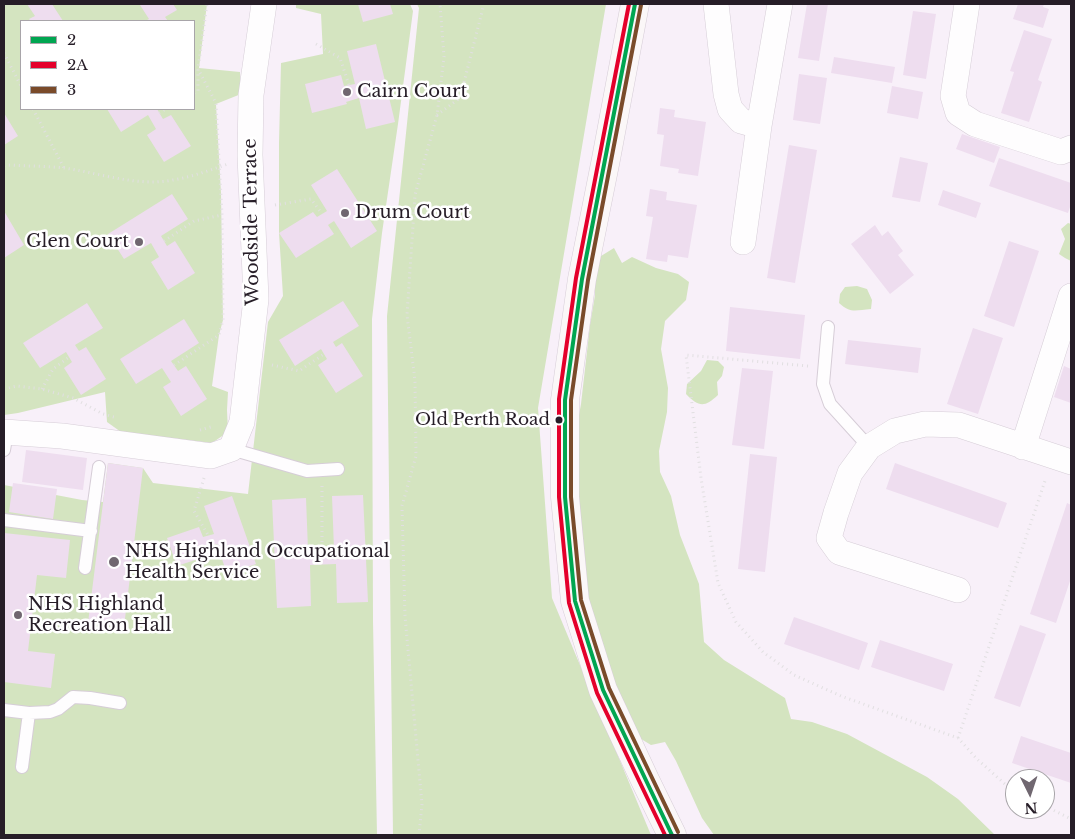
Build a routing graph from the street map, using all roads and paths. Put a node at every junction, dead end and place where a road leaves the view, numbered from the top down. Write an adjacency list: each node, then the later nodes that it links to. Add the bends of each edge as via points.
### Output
1 (208, 4): 11 (path)
2 (264, 4): 21 (street, Woodside Terrace, via 251,95)
3 (440, 4): 18 (path, via 444,58)
4 (484, 4): 18 (path, via 460,98)
5 (635, 4): 65 (main road, via 582,279 566,400 565,497 575,601 603,690)
6 (716, 4): 19 (street, via 730,109 741,121)
7 (780, 4): 19 (street)
8 (967, 4): 20 (street, via 953,96 958,113 975,124 1061,152)
9 (316, 44): 13 (path, via 340,58)
10 (4, 53): 12 (path)
11 (198, 69): 14 (path, via 198,91); 23 (path, via 216,103)
12 (20, 84)
13 (349, 85)
14 (195, 92)
15 (34, 110): 24 (path)
16 (164, 110): 17 (path)
17 (159, 113)
18 (437, 115): 64 (path, via 415,195 407,315 415,381 416,456 402,506 405,616 422,804)
19 (759, 126): 29 (street)
20 (1071, 148)
21 (250, 155): 23 (path); 25 (street, Woodside Terrace)
22 (4, 166): 24 (path)
23 (219, 167): 24 (path, via 172,180 142,182); 27 (path)
24 (64, 168)
25 (252, 209): 26 (path, via 311,199); 34 (street, Woodside Terrace, via 256,299)
26 (322, 214)
27 (222, 215): 28 (path, via 194,221); 35 (path, via 223,320 219,335)
28 (164, 241)
29 (744, 242)
30 (1071, 296): 44 (street)
31 (828, 327): 36 (lane)
32 (324, 354): 34 (path, via 299,371)
33 (69, 357): 38 (path, via 54,369)
34 (249, 360): 40 (street, Woodside Terrace)
35 (174, 365)
36 (823, 368): 43 (lane, via 823,384 830,404); 59 (path, via 686,355 718,583 736,622 763,652 794,675 841,696)
37 (4, 389): 38 (path, via 17,386)
38 (42, 389): 39 (path, via 74,398 103,414)
39 (120, 419)
40 (242, 422): 41 (path); 45 (street, Woodside Terrace)
41 (193, 432)
42 (5, 438): 45 (street, via 62,436)
43 (869, 447): 44 (street, via 895,431 925,424 959,425); 55 (street, via 850,473 828,538 839,552)
44 (1023, 447): 46 (street)
45 (221, 452): 49 (lane, via 307,471); 52 (path, via 194,510)
46 (1062, 459): 59 (path)
47 (99, 467): 51 (lane)
48 (338, 469): 49 (lane)
49 (322, 470): 53 (path)
50 (4, 520): 51 (lane)
51 (90, 531): 54 (lane)
52 (208, 535)
53 (322, 550)
54 (85, 568)
55 (958, 590)
56 (120, 703): 58 (lane, via 72,697 50,712)
57 (4, 710): 58 (lane)
58 (29, 713): 60 (lane)
59 (958, 738): 61 (path)
60 (22, 767)
61 (1005, 784)
62 (1055, 811): 63 (path)
63 (1071, 819)
64 (419, 835)
65 (672, 835)

